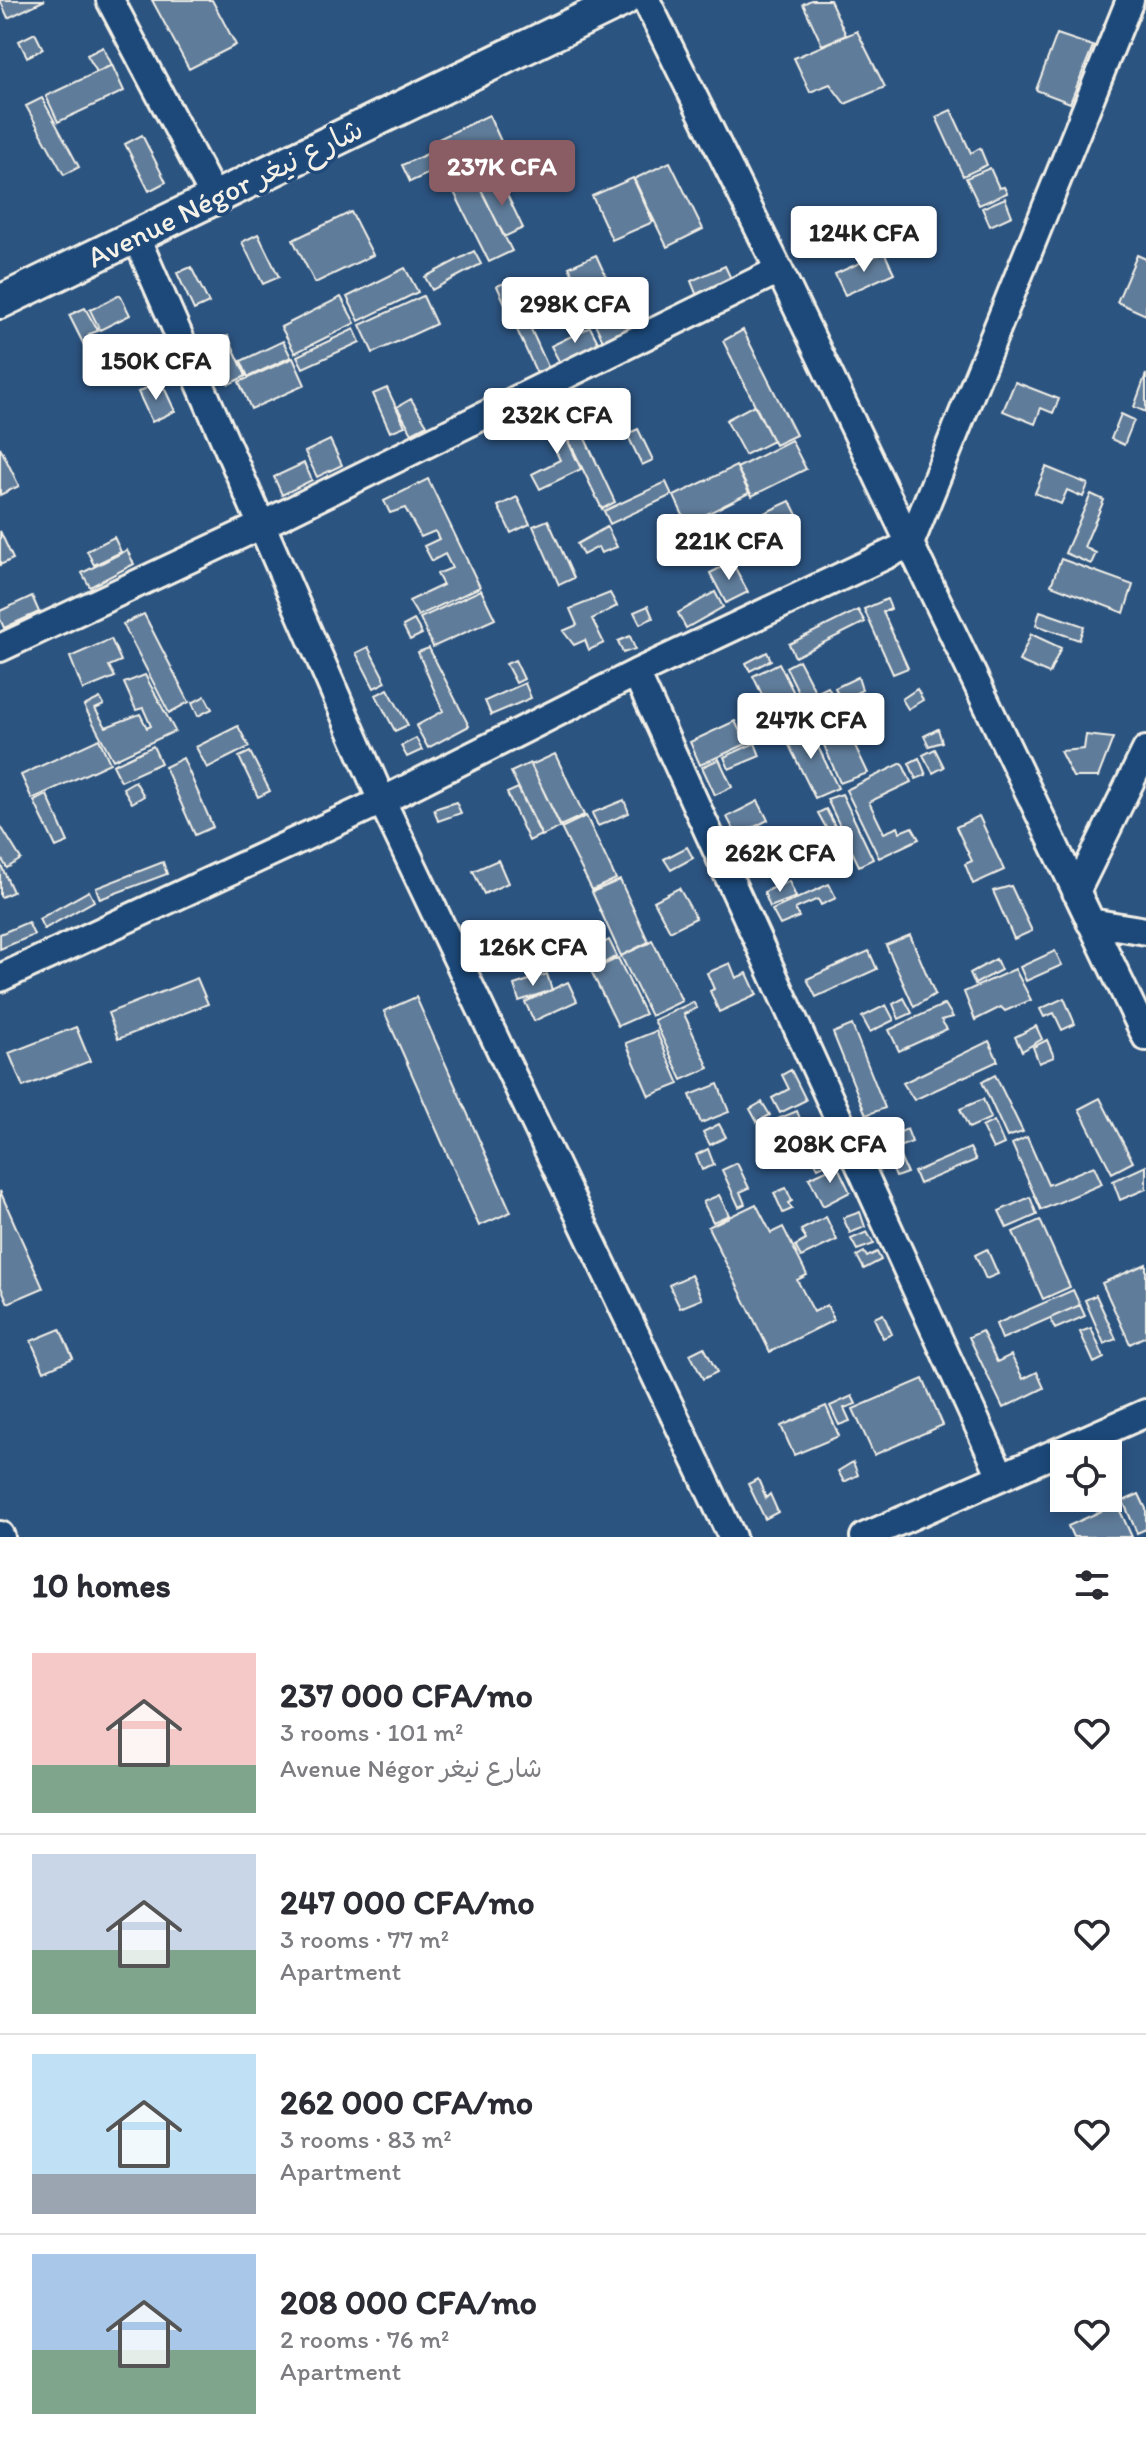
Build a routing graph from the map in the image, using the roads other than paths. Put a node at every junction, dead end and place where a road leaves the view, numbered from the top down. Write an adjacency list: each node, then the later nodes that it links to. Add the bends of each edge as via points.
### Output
1 (110, 0): 5 (street)
2 (623, 0): 5 (main road, Avenue Négor شارع نيغر)
3 (646, 0): 7 (street)
4 (1130, 0): 10 (street)
5 (214, 197): 6 (main road, Avenue Négor شارع نيغر)
6 (136, 237): 8 (main road, Avenue Négor شارع نيغر); 9 (street)
7 (779, 270): 9 (street); 10 (street)
8 (0, 302)
9 (262, 525): 11 (street); 14 (street)
10 (910, 544): 12 (street); 15 (street)
11 (0, 648)
12 (636, 673): 14 (street); 21 (street)
13 (1146, 750): 15 (street)
14 (382, 801): 18 (street); 22 (street)
15 (1076, 892): 16 (street)
16 (1090, 922): 17 (street); 19 (street)
17 (1146, 931)
18 (0, 978)
19 (1146, 1037)
20 (1146, 1413): 21 (street)
21 (1001, 1476): 23 (street)
22 (732, 1537)
23 (864, 1537)

